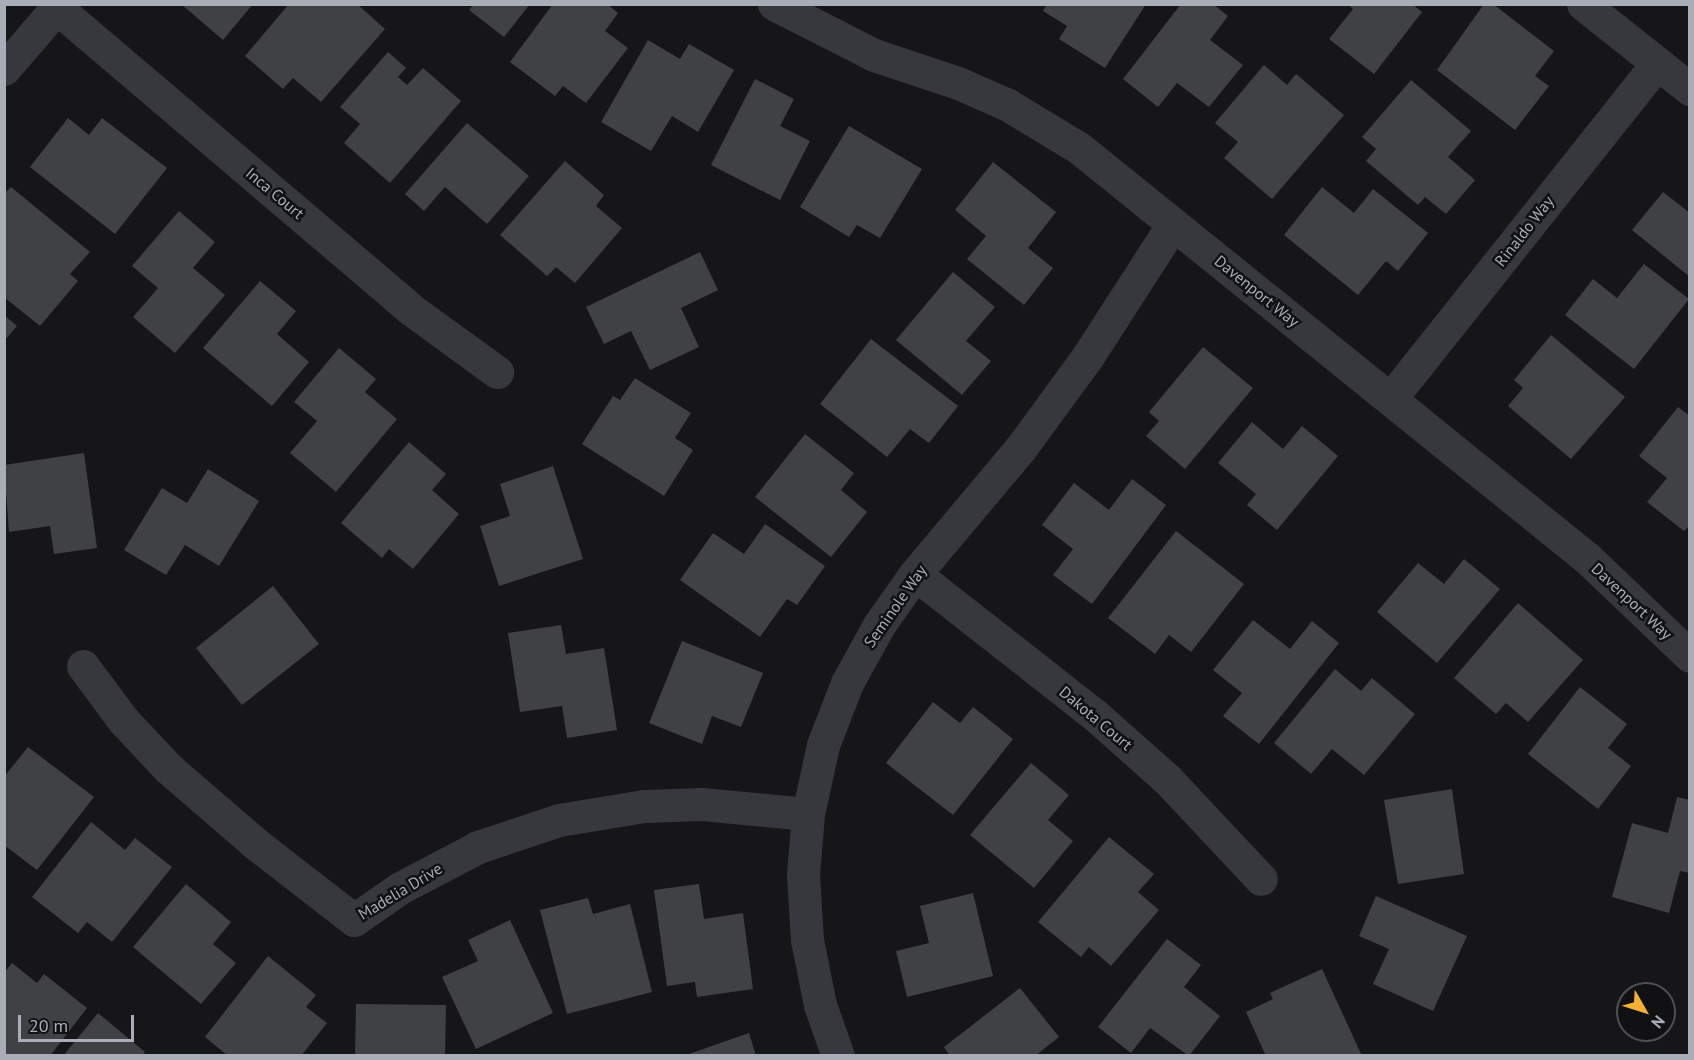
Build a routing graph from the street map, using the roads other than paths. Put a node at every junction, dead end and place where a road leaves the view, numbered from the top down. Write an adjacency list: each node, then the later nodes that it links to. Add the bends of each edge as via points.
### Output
1 (774, 4): 7 (street, Davenport Way, via 874,55 958,83 1008,105 1079,148)
2 (1583, 4): 4 (street)
3 (59, 6): 5 (street); 8 (street, Inca Court, via 409,308)
4 (1657, 63): 6 (street); 9 (street, Rinaldo Way)
5 (4, 69)
6 (1689, 90)
7 (1173, 224): 9 (street, Davenport Way); 10 (street, Seminole Way, via 1088,356 1027,440)
8 (497, 372)
9 (1391, 398): 11 (street, Davenport Way, via 1587,558)
10 (915, 574): 13 (street, Seminole Way, via 879,625 847,682 824,745); 14 (street, Dakota Court, via 1096,716 1167,779)
11 (1689, 656)
12 (83, 666): 13 (street, Madelia Drive, via 123,720 168,768 256,844 354,920 400,888 478,847 559,820 644,806 702,804)
13 (808, 814): 15 (street, Seminole Way, via 803,874 807,940 820,1005)
14 (1261, 879)
15 (838, 1056)

